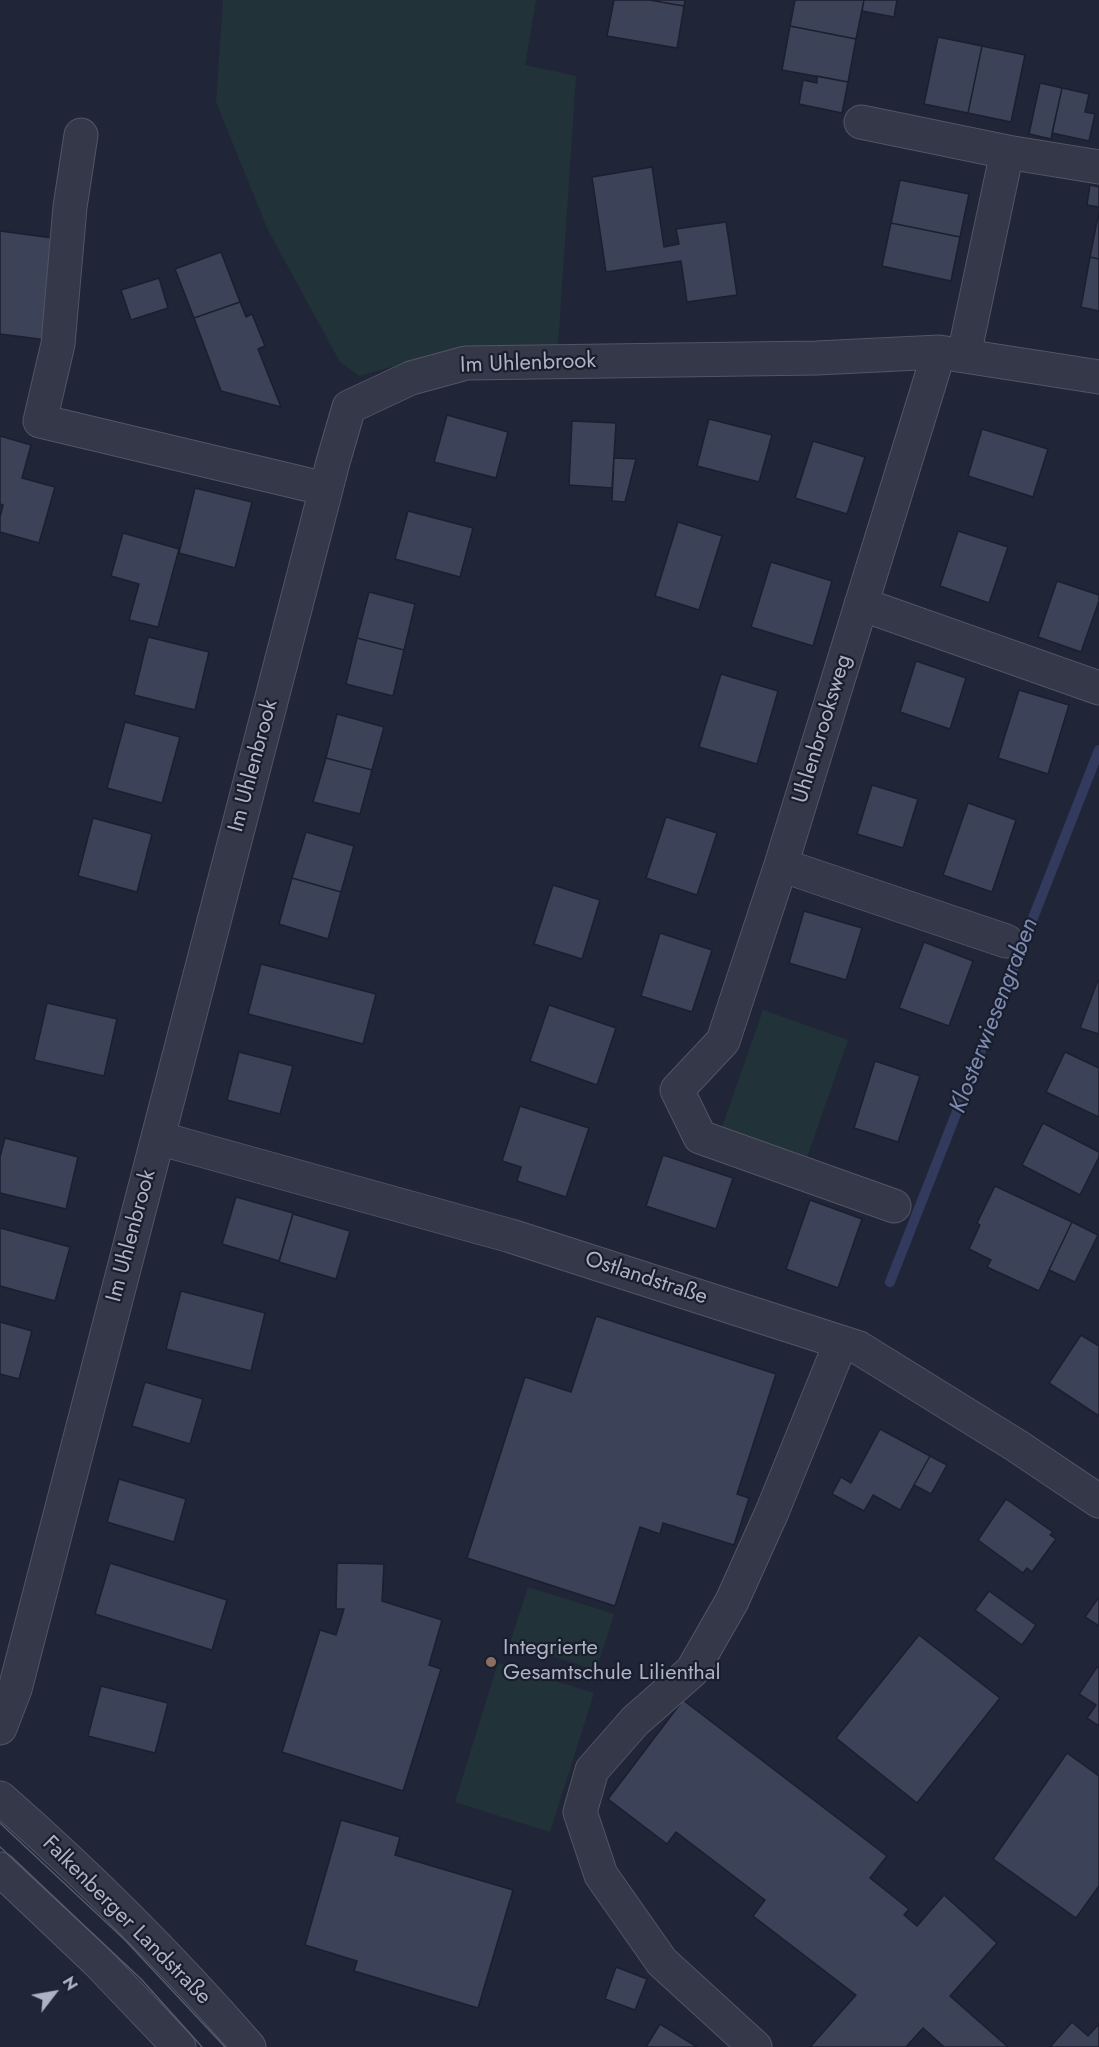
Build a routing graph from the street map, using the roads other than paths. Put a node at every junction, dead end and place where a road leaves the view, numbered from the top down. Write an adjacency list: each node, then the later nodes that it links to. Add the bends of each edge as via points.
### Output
1 (861, 122): 3 (street)
2 (81, 135): 7 (street, via 70,207 58,344 40,421)
3 (1007, 152): 4 (street); 5 (street)
4 (1099, 167)
5 (952, 353): 6 (street, Im Uhlenbrook); 7 (street, Im Uhlenbrook, via 466,363 411,378 349,407); 8 (street, Uhlenbrooksweg)
6 (1099, 377)
7 (326, 489): 12 (street, Im Uhlenbrook)
8 (861, 604): 9 (street); 10 (street, Uhlenbrooksweg)
9 (1099, 688)
10 (781, 865): 11 (street); 13 (street, Uhlenbrooksweg, via 723,1041 677,1090 700,1137)
11 (1006, 941)
12 (158, 1138): 14 (street, Ostlandstraße, via 511,1236); 16 (street, Im Uhlenbrook, via 15,1689)
13 (894, 1206)
14 (841, 1342): 15 (street, Ostlandstraße, via 859,1347); 21 (street, via 772,1512 726,1611 692,1671 635,1721 592,1770 580,1812 601,1875 662,1962)
15 (1099, 1501)
16 (0, 1728)
17 (0, 1798): 20 (street, Falkenberger Landstraße, via 86,1876)
18 (0, 1869): 19 (street)
19 (180, 2047)
20 (249, 2047)
21 (755, 2047)

